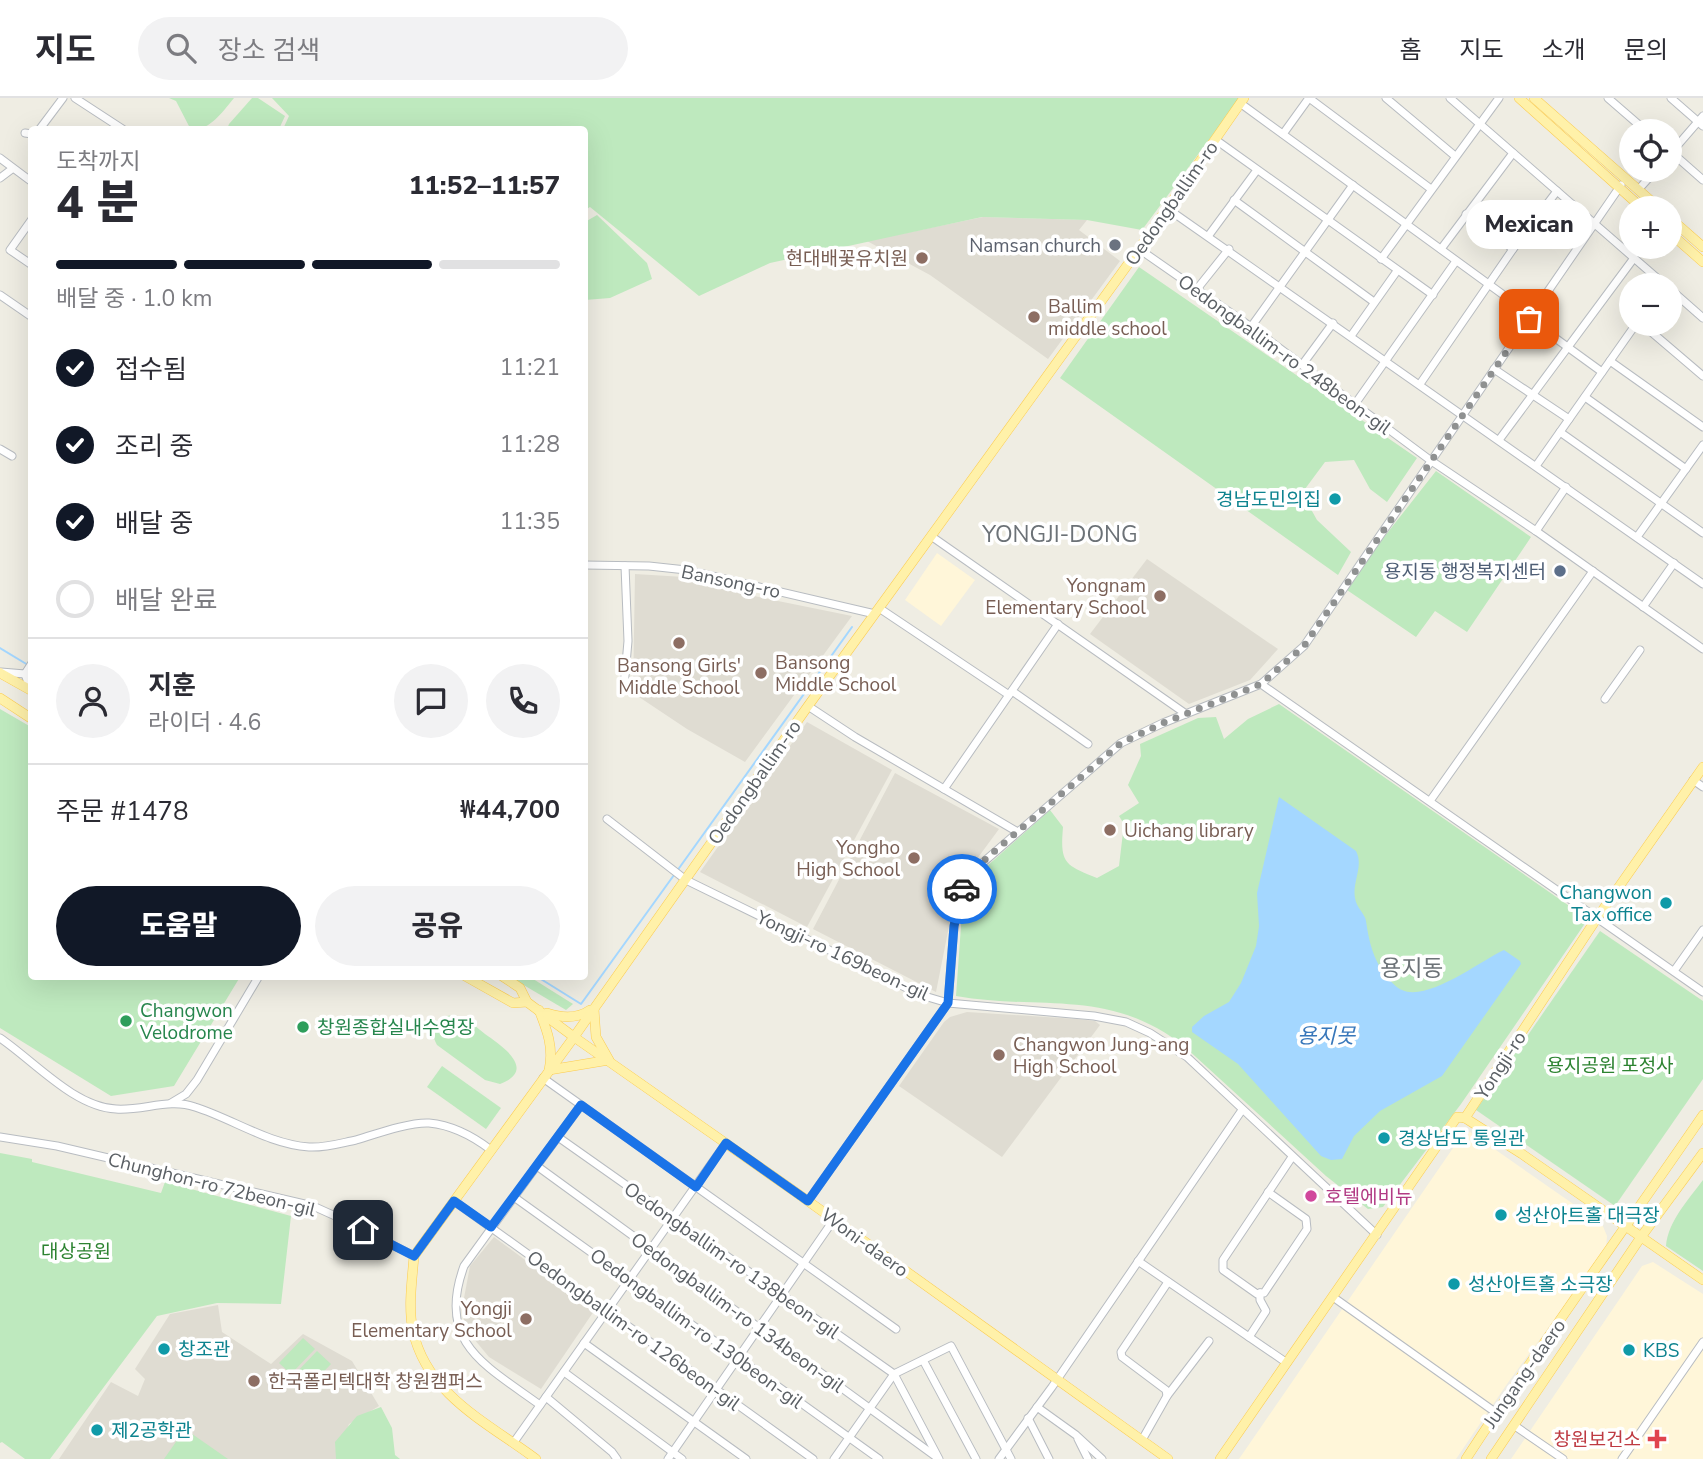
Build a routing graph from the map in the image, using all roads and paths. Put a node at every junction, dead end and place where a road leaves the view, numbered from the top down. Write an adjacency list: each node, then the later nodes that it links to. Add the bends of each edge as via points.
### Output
1 (63, 98): 15 (street)
2 (75, 98): 16 (street)
3 (1309, 98): 17 (street); 32 (street)
4 (1386, 98): 21 (street)
5 (1450, 98): 14 (street)
6 (1499, 98): 14 (street)
7 (1519, 98): 30 (main road)
8 (1608, 98): 12 (street)
9 (1671, 98): 13 (street)
10 (1242, 100): 17 (street); 18 (main road, Oedongballim-ro)
11 (1537, 100): 30 (main road)
12 (1632, 119)
13 (1701, 121): 19 (street)
14 (1479, 123): 20 (street); 21 (street)
15 (42, 126)
16 (118, 126)
17 (1283, 134): 31 (street)
18 (1216, 140): 25 (street); 38 (main road, Oedongballim-ro)
19 (1682, 141)
20 (1513, 153): 34 (street); 39 (street)
21 (1455, 156): 32 (street)
22 (0, 158): 24 (street)
23 (1682, 163): 28 (street)
24 (12, 169): 26 (street); 27 (street)
25 (1257, 170): 37 (street); 40 (street)
26 (0, 178)
27 (28, 179)
28 (1703, 180)
29 (1645, 182): 33 (street)
30 (1622, 183): 33 (main road); 35 (main road); 42 (street)
31 (1353, 185): 40 (street); 41 (street)
32 (1431, 189): 41 (street)
33 (1638, 190): 36 (main road)
34 (1557, 191): 42 (street); 49 (street)
35 (1632, 196)
36 (1645, 196)
37 (1234, 200): 45 (street); 53 (street)
38 (1168, 209): 45 (street); 51 (main road, Oedongballim-ro)
39 (1466, 214): 49 (street); 50 (street)
40 (1328, 222): 53 (street); 54 (street)
41 (1407, 223): 50 (street); 54 (street)
42 (1595, 223): 47 (street); 70 (street)
43 (28, 225): 58 (street, via 10,250)
44 (1682, 229): 48 (main road)
45 (1209, 235): 52 (street)
46 (1682, 244): 59 (main road)
47 (1619, 245)
48 (1703, 247)
49 (1513, 248): 62 (street)
50 (1441, 249): 57 (street)
51 (1139, 250): 64 (street, Oedongballim-ro 248beon-gil); 104 (main road, Oedongballim-ro)
52 (1229, 250): 63 (street); 64 (street)
53 (1305, 252): 63 (street); 68 (street)
54 (1381, 259): 60 (street)
55 (1633, 259): 77 (street)
56 (1635, 259): 61 (street)
57 (1456, 261): 62 (street); 66 (street)
58 (28, 262)
59 (1703, 262)
60 (1397, 271): 66 (street); 68 (street)
61 (1651, 273)
62 (1489, 284): 70 (street); 84 (street)
63 (1281, 286): 72 (street); 73 (street)
64 (1197, 289): 73 (street, Oedongballim-ro 248beon-gil)
65 (0, 295): 69 (street)
66 (1433, 295): 78 (street)
67 (1682, 300): 71 (street)
68 (1374, 302): 74 (street)
69 (28, 314)
70 (1530, 317): 77 (street); 81 (street)
71 (1703, 318)
72 (1333, 323): 74 (street); 80 (street)
73 (1251, 327): 80 (street, Oedongballim-ro 248beon-gil)
74 (1351, 335): 78 (street)
75 (1628, 336): 79 (street)
76 (1656, 336): 83 (street)
77 (1567, 346): 82 (street); 85 (street)
78 (1386, 360): 84 (street); 87 (street)
79 (1610, 361): 82 (street); 90 (street)
80 (1302, 365): 87 (street, Oedongballim-ro 248beon-gil)
81 (1494, 369): 85 (street); 88 (street)
82 (1602, 372): 86 (street)
83 (1703, 376)
84 (1420, 384): 88 (street)
85 (1532, 394): 89 (street); 92 (street)
86 (1585, 397): 89 (street); 98 (street)
87 (1355, 404): 96 (street, Oedongballim-ro 248beon-gil)
88 (1463, 415): 92 (street); 96 (street)
89 (1569, 419): 91 (street)
90 (1703, 427)
91 (1560, 432): 97 (street); 100 (street)
92 (1499, 440): 97 (street)
93 (1703, 445): 98 (street)
94 (0, 449): 95 (street)
95 (12, 456)
96 (1430, 460): 102 (street, Oedongballim-ro 248beon-gil); 120 (street, via 1304,646)
97 (1536, 466): 99 (street)
98 (1686, 469): 100 (street)
99 (1566, 487): 102 (street); 105 (street)
100 (1661, 503): 103 (street); 105 (street)
101 (1703, 519): 103 (street)
102 (1536, 531): 109 (street, Oedongballim-ro 248beon-gil)
103 (1700, 531)
104 (931, 536): 112 (main road, Oedongballim-ro); 113 (street)
105 (1637, 537): 106 (street)
106 (1674, 564): 110 (street); 111 (street)
107 (588, 565): 108 (street, Bansong-ro)
108 (625, 566): 112 (street, Bansong-ro, via 686,570); 121 (street, via 628,641)
109 (1593, 571): 111 (street, Oedongballim-ro 248beon-gil); 134 (street)
110 (1703, 584)
111 (1643, 607): 114 (street, Oedongballim-ro 248beon-gil)
112 (877, 611): 123 (street); 126 (main road, Oedongballim-ro)
113 (1058, 624): 123 (street); 127 (street)
114 (1703, 649)
115 (1640, 650): 125 (street)
116 (28, 669): 118 (street)
117 (0, 673): 118 (street); 122 (main road)
118 (25, 674): 119 (street)
119 (28, 682)
120 (1261, 684): 127 (street); 134 (street)
121 (624, 687)
122 (28, 689)
123 (1010, 693): 129 (street); 133 (street)
124 (0, 698): 128 (main road)
125 (1605, 699)
126 (808, 706): 133 (street); 137 (main road, Oedongballim-ro)
127 (1186, 713): 136 (street, via 1121,743)
128 (28, 716)
129 (1088, 744)
130 (1703, 766): 131 (main road, Yongji-ro)
131 (1693, 780): 132 (street); 138 (main road, Yongji-ro)
132 (1703, 787)
133 (944, 789): 136 (street)
134 (1430, 801): 138 (street)
135 (607, 819): 137 (street, Yongji-ro 169beon-gil)
136 (1016, 831): 146 (street, via 972,872 960,891)
137 (683, 878): 146 (street, Yongji-ro 169beon-gil, via 890,982); 147 (main road, Oedongballim-ro)
138 (1597, 918): 140 (street); 157 (main road, Yongji-ro)
139 (1703, 930): 140 (street)
140 (1674, 971): 144 (street)
141 (257, 980): 153 (street, via 197,1080)
142 (472, 980): 145 (main road, Woni-daero, via 513,1003)
143 (508, 980): 145 (main road, Woni-daero, via 520,988)
144 (1703, 992)
145 (527, 1002): 148 (main road, Woni-daero)
146 (948, 1003): 155 (street, Yongji-ro 169beon-gil, via 1126,1022 1188,1057); 169 (street)
147 (594, 1007): 148 (main road, via 580,1017); 149 (main road, Oedongballim-ro); 151 (main road, via 596,1037)
148 (539, 1010): 149 (main road, Woni-daero); 152 (main road, via 551,1047)
149 (574, 1037): 151 (main road, Woni-daero); 152 (main road, Oedongballim-ro)
150 (0, 1038): 153 (street, via 84,1100 114,1109)
151 (609, 1060): 152 (main road); 160 (main road, Woni-daero)
152 (546, 1074): 154 (street); 161 (main road, Oedongballim-ro)
153 (171, 1103): 161 (street, via 193,1106 267,1138 309,1147 428,1123 463,1133)
154 (581, 1105): 159 (street); 165 (street)
155 (1242, 1110): 163 (street, Yongji-ro 169beon-gil); 178 (street)
156 (1703, 1115): 173 (main road, Jungang-daero)
157 (1465, 1118): 173 (main road); 174 (main road, Yongji-ro, via 1457,1117)
158 (0, 1137): 177 (street, Chunghon-ro 72beon-gil, via 313,1206)
159 (558, 1137): 164 (street); 170 (street, Oedongballim-ro 138beon-gil)
160 (726, 1143): 165 (street); 169 (main road, Woni-daero)
161 (491, 1150): 168 (main road, Oedongballim-ro)
162 (1703, 1153): 175 (main road, Jungang-daero)
163 (1292, 1157): 166 (street); 174 (street, Yongji-ro 169beon-gil)
164 (537, 1166): 167 (street); 176 (street, Oedongballim-ro 134beon-gil)
165 (696, 1187): 170 (street); 179 (street)
166 (1268, 1192): 183 (street, via 1223,1260 1223,1270); 183 (street, via 1306,1220 1307,1229)
167 (514, 1197): 172 (street); 180 (street, Oedongballim-ro 130beon-gil)
168 (454, 1201): 172 (street, Oedongballim-ro 126beon-gil); 177 (main road, Oedongballim-ro)
169 (808, 1201): 171 (main road, Woni-daero)
170 (674, 1218): 176 (street); 184 (street, Oedongballim-ro 138beon-gil)
171 (832, 1219): 179 (street); 198 (main road, Woni-daero)
172 (491, 1227): 186 (street, Oedongballim-ro 126beon-gil); 202 (street, via 458,1283 457,1329 479,1360)
173 (1626, 1227): 175 (main road); 205 (main road, Jungang-daero)
174 (1377, 1235): 185 (main road, Yongji-ro)
175 (1642, 1237): 181 (main road); 208 (main road, Jungang-daero)
176 (651, 1249): 180 (street); 187 (street, Oedongballim-ro 134beon-gil)
177 (414, 1256): 212 (main road, via 412,1330 422,1360 463,1408)
178 (1138, 1261): 182 (street); 198 (street)
179 (804, 1264): 184 (street); 188 (street)
180 (630, 1280): 186 (street); 193 (street, Oedongballim-ro 130beon-gil)
181 (1703, 1280)
182 (1168, 1282): 189 (street); 200 (street, via 1121,1352 1166,1390)
183 (1260, 1293): 189 (street, via 1266,1311)
184 (782, 1295): 187 (street); 197 (street, Oedongballim-ro 138beon-gil)
185 (1333, 1297): 195 (main road, Yongji-ro); 205 (street)
186 (607, 1311): 192 (street); 199 (street, Oedongballim-ro 126beon-gil)
187 (759, 1328): 193 (street); 204 (street, Oedongballim-ro 134beon-gil)
188 (896, 1329)
189 (1249, 1337): 195 (street)
190 (1209, 1341): 200 (street)
191 (1703, 1342): 234 (street)
192 (584, 1343): 196 (street); 207 (street)
193 (738, 1357): 199 (street); 210 (street, Oedongballim-ro 130beon-gil)
194 (923, 1360): 197 (street); 213 (street, via 951,1346); 224 (street)
195 (1287, 1363): 231 (main road, Yongji-ro)
196 (564, 1372): 201 (street); 214 (street)
197 (894, 1374): 204 (street); 223 (street, Oedongballim-ro 138beon-gil)
198 (1056, 1380): 203 (street); 211 (main road, Woni-daero)
199 (716, 1389): 207 (street); 220 (street, Oedongballim-ro 126beon-gil)
200 (1167, 1396): 211 (street)
201 (546, 1397): 202 (street); 217 (street)
202 (540, 1405): 212 (street)
203 (1037, 1407): 206 (street); 209 (street)
204 (870, 1408): 210 (street); 223 (street, Oedongballim-ro 134beon-gil)
205 (1495, 1412): 215 (main road, Jungang-daero)
206 (1028, 1418): 213 (street); 227 (street)
207 (694, 1421): 214 (street); 219 (street)
208 (1515, 1426): 232 (main road, Jungang-daero); 233 (street)
209 (1076, 1435): 228 (street); 229 (street)
210 (849, 1437): 221 (street); 222 (street, Oedongballim-ro 130beon-gil)
211 (1142, 1440): 230 (main road, Woni-daero)
212 (514, 1442): 216 (main road)
213 (1006, 1449): 225 (street); 226 (street)
214 (670, 1455): 218 (street)
215 (1467, 1458)
216 (536, 1459)
217 (617, 1459)
218 (682, 1459)
219 (746, 1459)
220 (813, 1459)
221 (834, 1459)
222 (879, 1459)
223 (939, 1459)
224 (976, 1459)
225 (999, 1459)
226 (1011, 1459)
227 (1049, 1459)
228 (1088, 1459)
229 (1102, 1459)
230 (1168, 1459)
231 (1220, 1459)
232 (1491, 1459)
233 (1563, 1459)
234 (1622, 1459)

